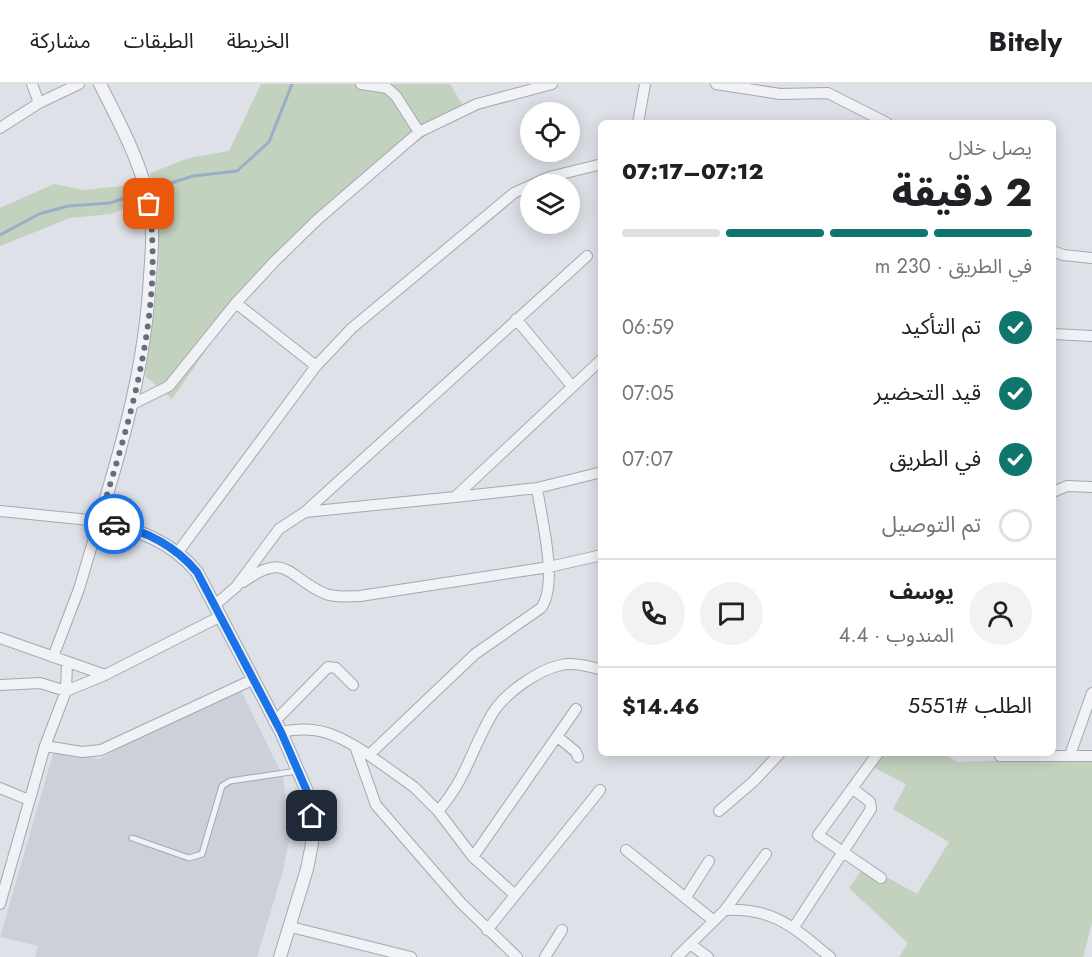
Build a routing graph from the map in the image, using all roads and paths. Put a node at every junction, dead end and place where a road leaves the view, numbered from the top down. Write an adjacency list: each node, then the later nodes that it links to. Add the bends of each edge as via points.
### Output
1 (32, 84): 11 (street)
2 (78, 84): 11 (street)
3 (99, 84): 27 (street, via 143,180 153,235 148,319)
4 (361, 84): 8 (street)
5 (552, 84): 9 (street)
6 (645, 84): 12 (street)
7 (716, 84): 10 (street, via 780,94)
8 (388, 86): 15 (street)
9 (532, 87): 15 (street, via 477,104)
10 (827, 88): 13 (street)
11 (39, 103): 14 (street)
12 (639, 120)
13 (882, 120)
14 (0, 128)
15 (419, 132): 20 (street, via 317,220)
16 (598, 165): 25 (street, via 549,177 514,193 376,307)
17 (1056, 252): 19 (street)
18 (587, 256): 21 (street)
19 (1092, 258)
20 (236, 303): 25 (street); 27 (street, via 169,386)
21 (516, 319): 26 (street); 34 (street)
22 (1056, 334): 23 (street)
23 (1092, 336)
24 (598, 363): 26 (street)
25 (316, 366): 36 (street)
26 (572, 386): 32 (street)
27 (132, 404): 35 (street)
28 (598, 473): 30 (street)
29 (1092, 487): 31 (street, via 1067,486)
30 (537, 488): 32 (street); 38 (street)
31 (1056, 491)
32 (455, 497): 34 (street)
33 (0, 511): 35 (street)
34 (304, 512): 39 (street, via 279,529)
35 (99, 521): 36 (street, via 153,537); 43 (street)
36 (178, 552): 40 (street, via 197,572)
37 (598, 556): 38 (street)
38 (549, 567): 39 (street, via 339,596 321,591 283,567 272,566); 57 (street, via 546,600 541,609 475,654)
39 (236, 587): 40 (street)
40 (216, 604): 41 (street)
41 (221, 616): 46 (street); 47 (street)
42 (0, 638): 43 (street)
43 (53, 657): 44 (street)
44 (67, 662): 46 (street); 50 (street)
45 (598, 669): 69 (street, via 560,665 509,695 495,710 455,792)
46 (105, 675): 50 (street)
47 (252, 681): 53 (street); 55 (street, via 101,750 82,752)
48 (0, 685): 50 (street, via 40,684)
49 (353, 685): 53 (street, via 336,668 328,667)
50 (66, 691): 55 (street)
51 (1092, 693): 59 (street)
52 (576, 710): 54 (street)
53 (277, 727): 56 (street, via 319,729 339,735); 64 (street)
54 (559, 738): 63 (street); 75 (street)
55 (45, 746): 68 (street)
56 (355, 746): 57 (street); 86 (street, via 376,805)
57 (369, 755): 69 (street, via 414,787)
58 (1056, 755): 59 (street)
59 (1070, 755): 62 (street)
60 (777, 756): 70 (street)
61 (876, 756): 66 (street)
62 (1092, 756)
63 (578, 757)
64 (297, 771): 71 (lane, via 222,786 202,854 197,857 189,858); 84 (street, via 309,796 312,844)
65 (0, 788): 68 (street)
66 (852, 788): 73 (street, via 872,806); 73 (street, via 818,832 820,838)
67 (600, 790): 79 (street)
68 (29, 800): 78 (street)
69 (438, 811): 75 (street)
70 (719, 811)
71 (132, 838)
72 (626, 850): 80 (street)
73 (844, 852): 77 (street); 85 (street)
74 (766, 854): 82 (street)
75 (473, 857): 79 (street)
76 (709, 861): 80 (street)
77 (881, 878)
78 (3, 884): 81 (street)
79 (514, 894): 86 (street)
80 (686, 897): 83 (street)
81 (0, 904)
82 (725, 910): 83 (street); 85 (street, via 756,910)
83 (714, 921): 88 (street)
84 (291, 927): 89 (street); 90 (street)
85 (795, 927): 95 (street)
86 (487, 930): 91 (street)
87 (562, 930): 92 (street)
88 (690, 944): 93 (street); 94 (street)
89 (280, 957)
90 (411, 957)
91 (517, 957)
92 (545, 957)
93 (677, 957)
94 (708, 957)
95 (830, 957)

